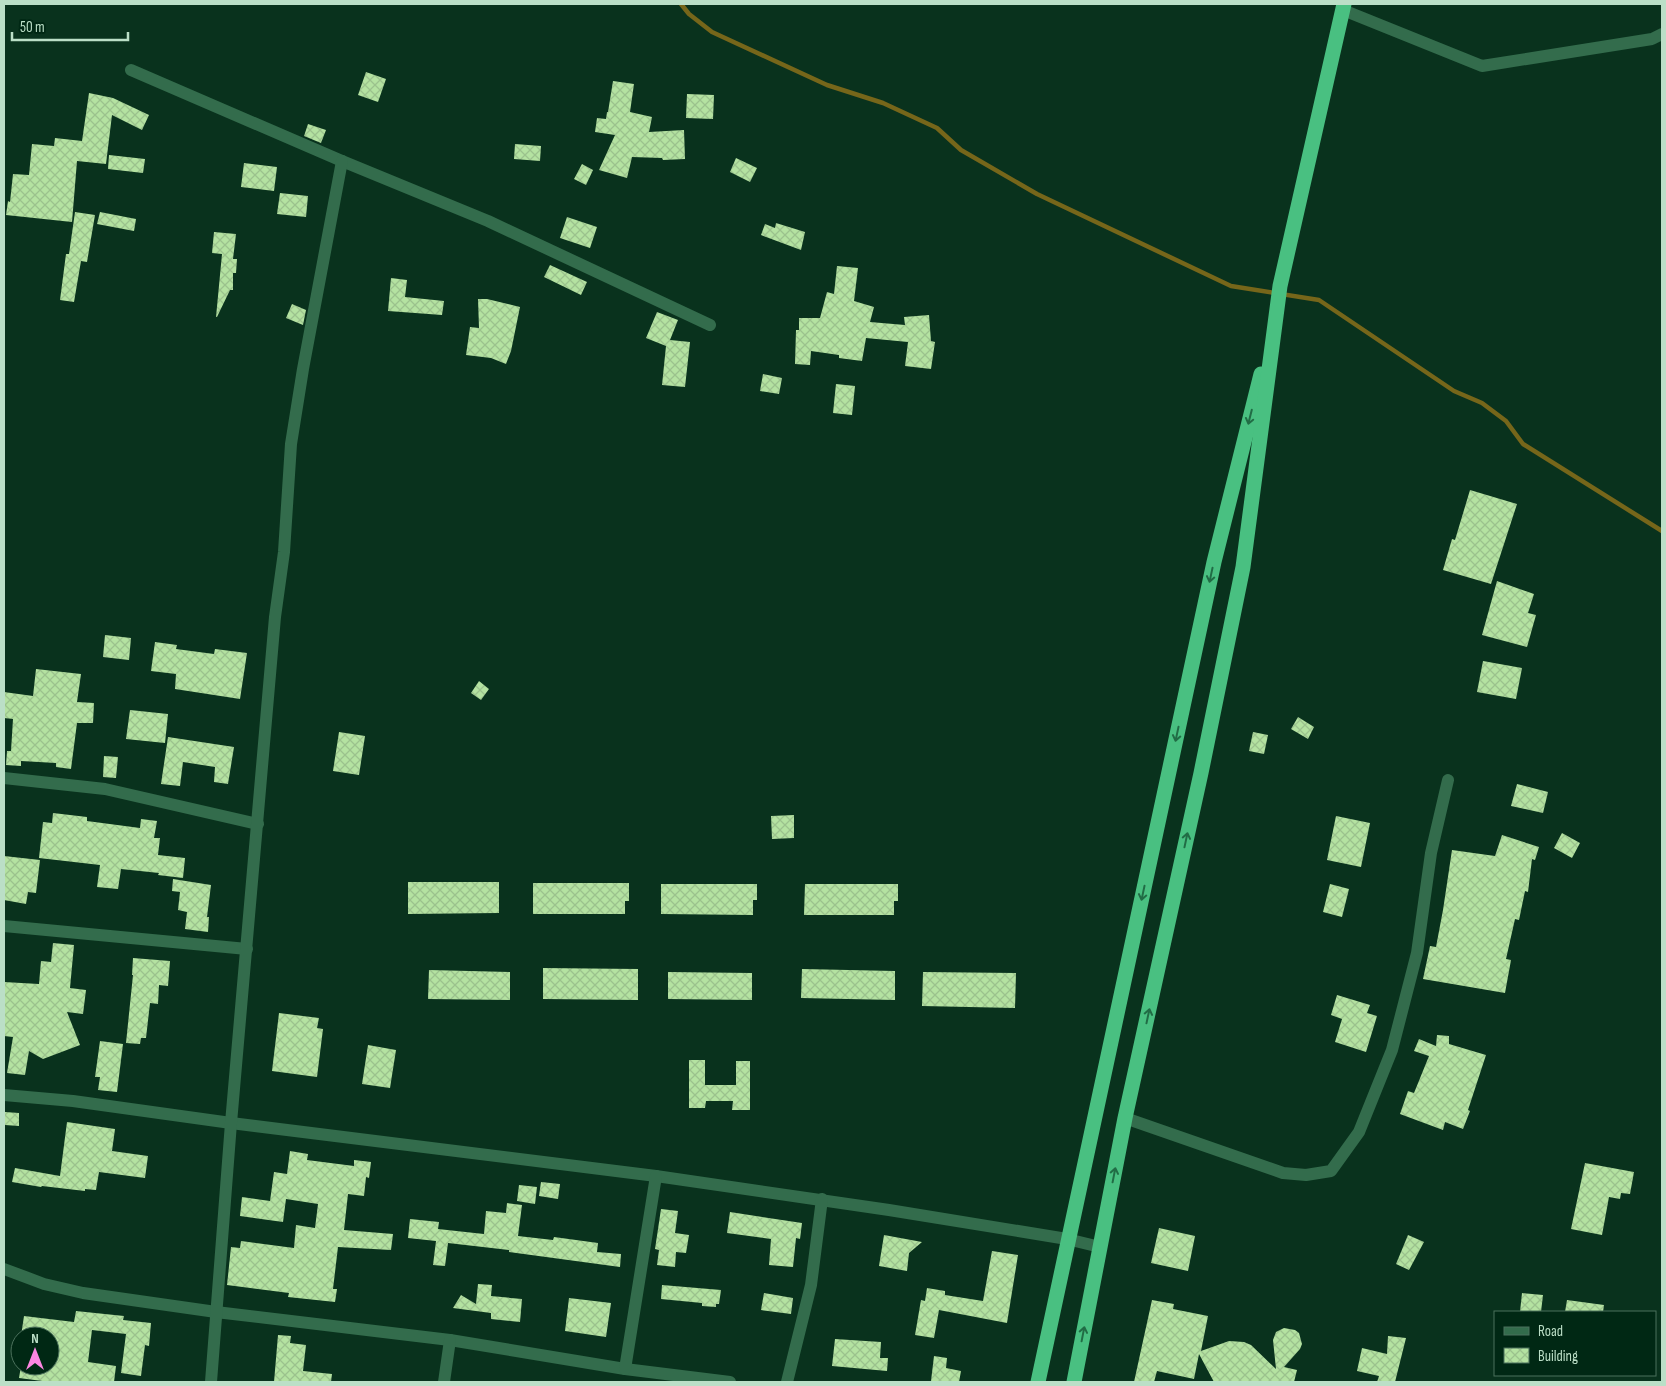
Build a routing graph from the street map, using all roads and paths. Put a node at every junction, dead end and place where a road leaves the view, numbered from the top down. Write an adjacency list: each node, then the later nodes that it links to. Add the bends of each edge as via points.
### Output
1 (1343, 7): 2 (street, via 1482,66); 5 (highway)
2 (1662, 34)
3 (131, 70): 4 (street)
4 (342, 162): 6 (street, via 488,221); 9 (street, via 292,444)
5 (1278, 302): 13 (highway, one-way to 5, via 1244,567); 17 (highway, one-way to 17, via 1214,562)
6 (710, 325)
7 (4, 778): 9 (street, via 105,789)
8 (1448, 780): 13 (street, via 1431,853 1417,953 1392,1050 1359,1132 1331,1171 1306,1175 1283,1173)
9 (258, 824): 11 (street)
10 (4, 926): 11 (street)
11 (246, 949): 14 (street)
12 (4, 1095): 14 (street, via 74,1101)
13 (1125, 1118): 18 (highway, one-way to 13)
14 (231, 1123): 15 (street); 20 (street)
15 (656, 1176): 16 (street); 22 (street)
16 (822, 1199): 17 (street); 26 (street, via 811,1285)
17 (1067, 1239): 18 (street); 27 (highway)
18 (1100, 1247): 28 (highway, one-way to 18)
19 (4, 1269): 20 (street, via 44,1284 83,1293)
20 (216, 1312): 21 (street); 23 (street)
21 (450, 1340): 22 (street); 24 (street)
22 (624, 1369): 25 (street)
23 (210, 1382)
24 (444, 1382)
25 (730, 1382)
26 (788, 1382)
27 (1038, 1382)
28 (1074, 1382)

